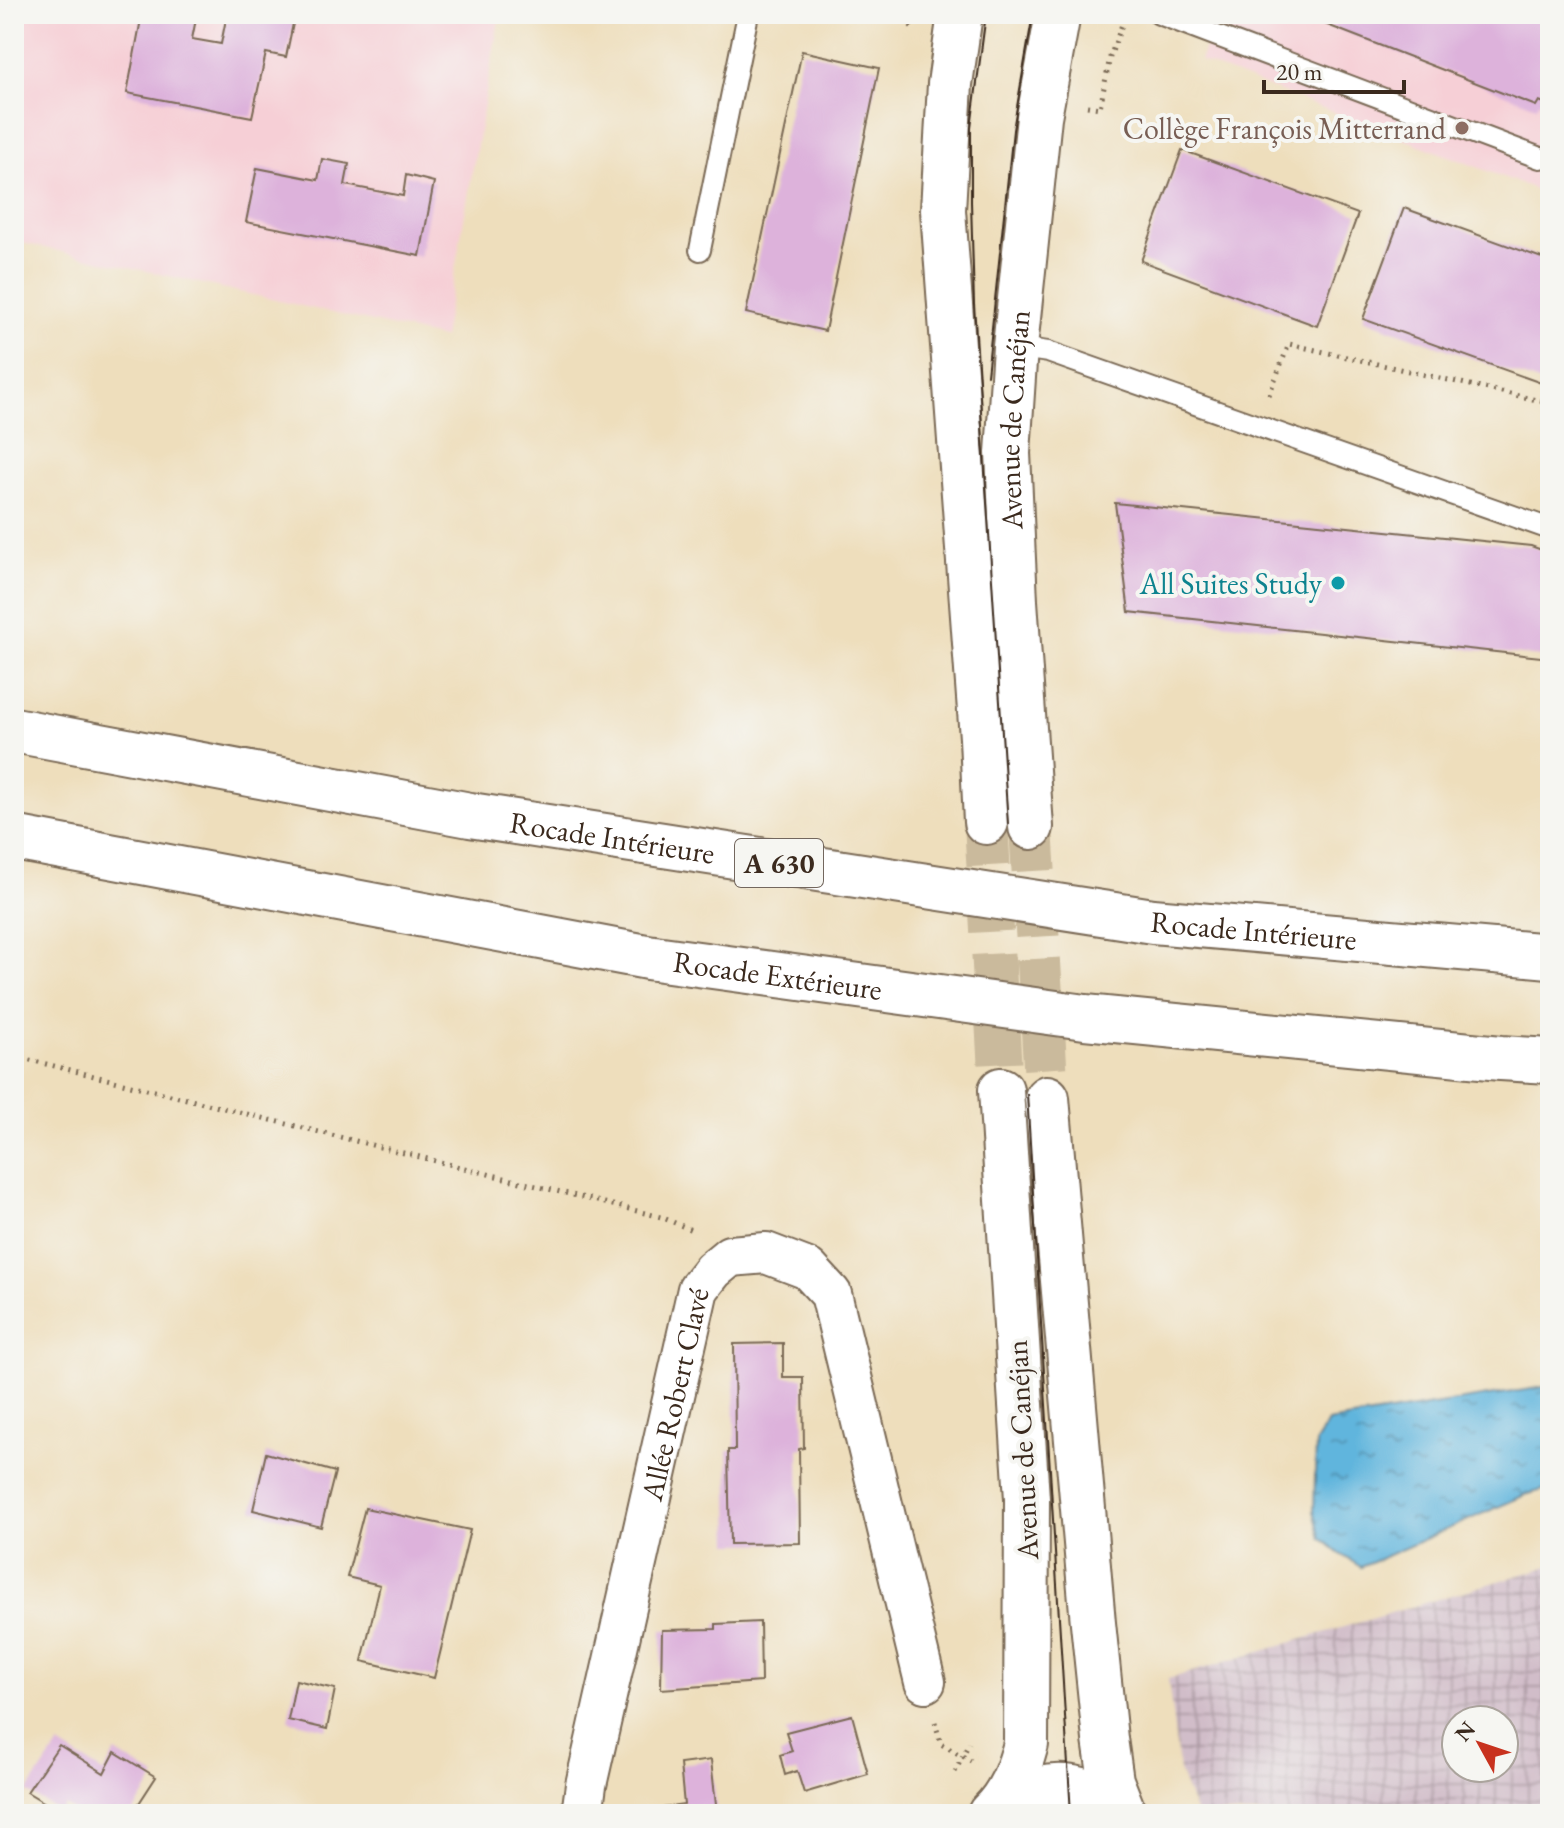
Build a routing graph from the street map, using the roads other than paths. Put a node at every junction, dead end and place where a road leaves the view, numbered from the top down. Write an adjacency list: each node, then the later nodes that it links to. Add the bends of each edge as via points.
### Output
1 (748, 14): 6 (lane)
2 (960, 14): 10 (main road, Avenue de Canéjan, via 943,210)
3 (1058, 14): 7 (main road, Avenue de Canéjan, via 1039,117)
4 (1159, 14): 5 (lane)
5 (1540, 158)
6 (700, 250)
7 (1015, 347): 8 (lane, via 1048,352); 11 (main road, Avenue de Canéjan, via 1008,453)
8 (1550, 529)
9 (14, 730): 13 (main road, Rocade Intérieure / A 630, via 470,815 1153,921)
10 (986, 822)
11 (1031, 827)
12 (14, 838): 14 (main road, Rocade Extérieure, via 647,957 1085,1017)
13 (1550, 956)
14 (1550, 1061)
15 (1001, 1090): 18 (main road, Avenue de Canéjan, via 1027,1499 1026,1744 1018,1773)
16 (1047, 1098): 20 (main road, Avenue de Canéjan, via 1095,1638 1111,1781)
17 (925, 1682): 19 (street, Allée Robert Clavé, via 831,1294 808,1269 780,1258 766,1253 730,1256 698,1289)
18 (994, 1810): 20 (main road, Avenue de Canéjan, via 1021,1793 1044,1787 1089,1793)
19 (582, 1814)
20 (1122, 1814)

